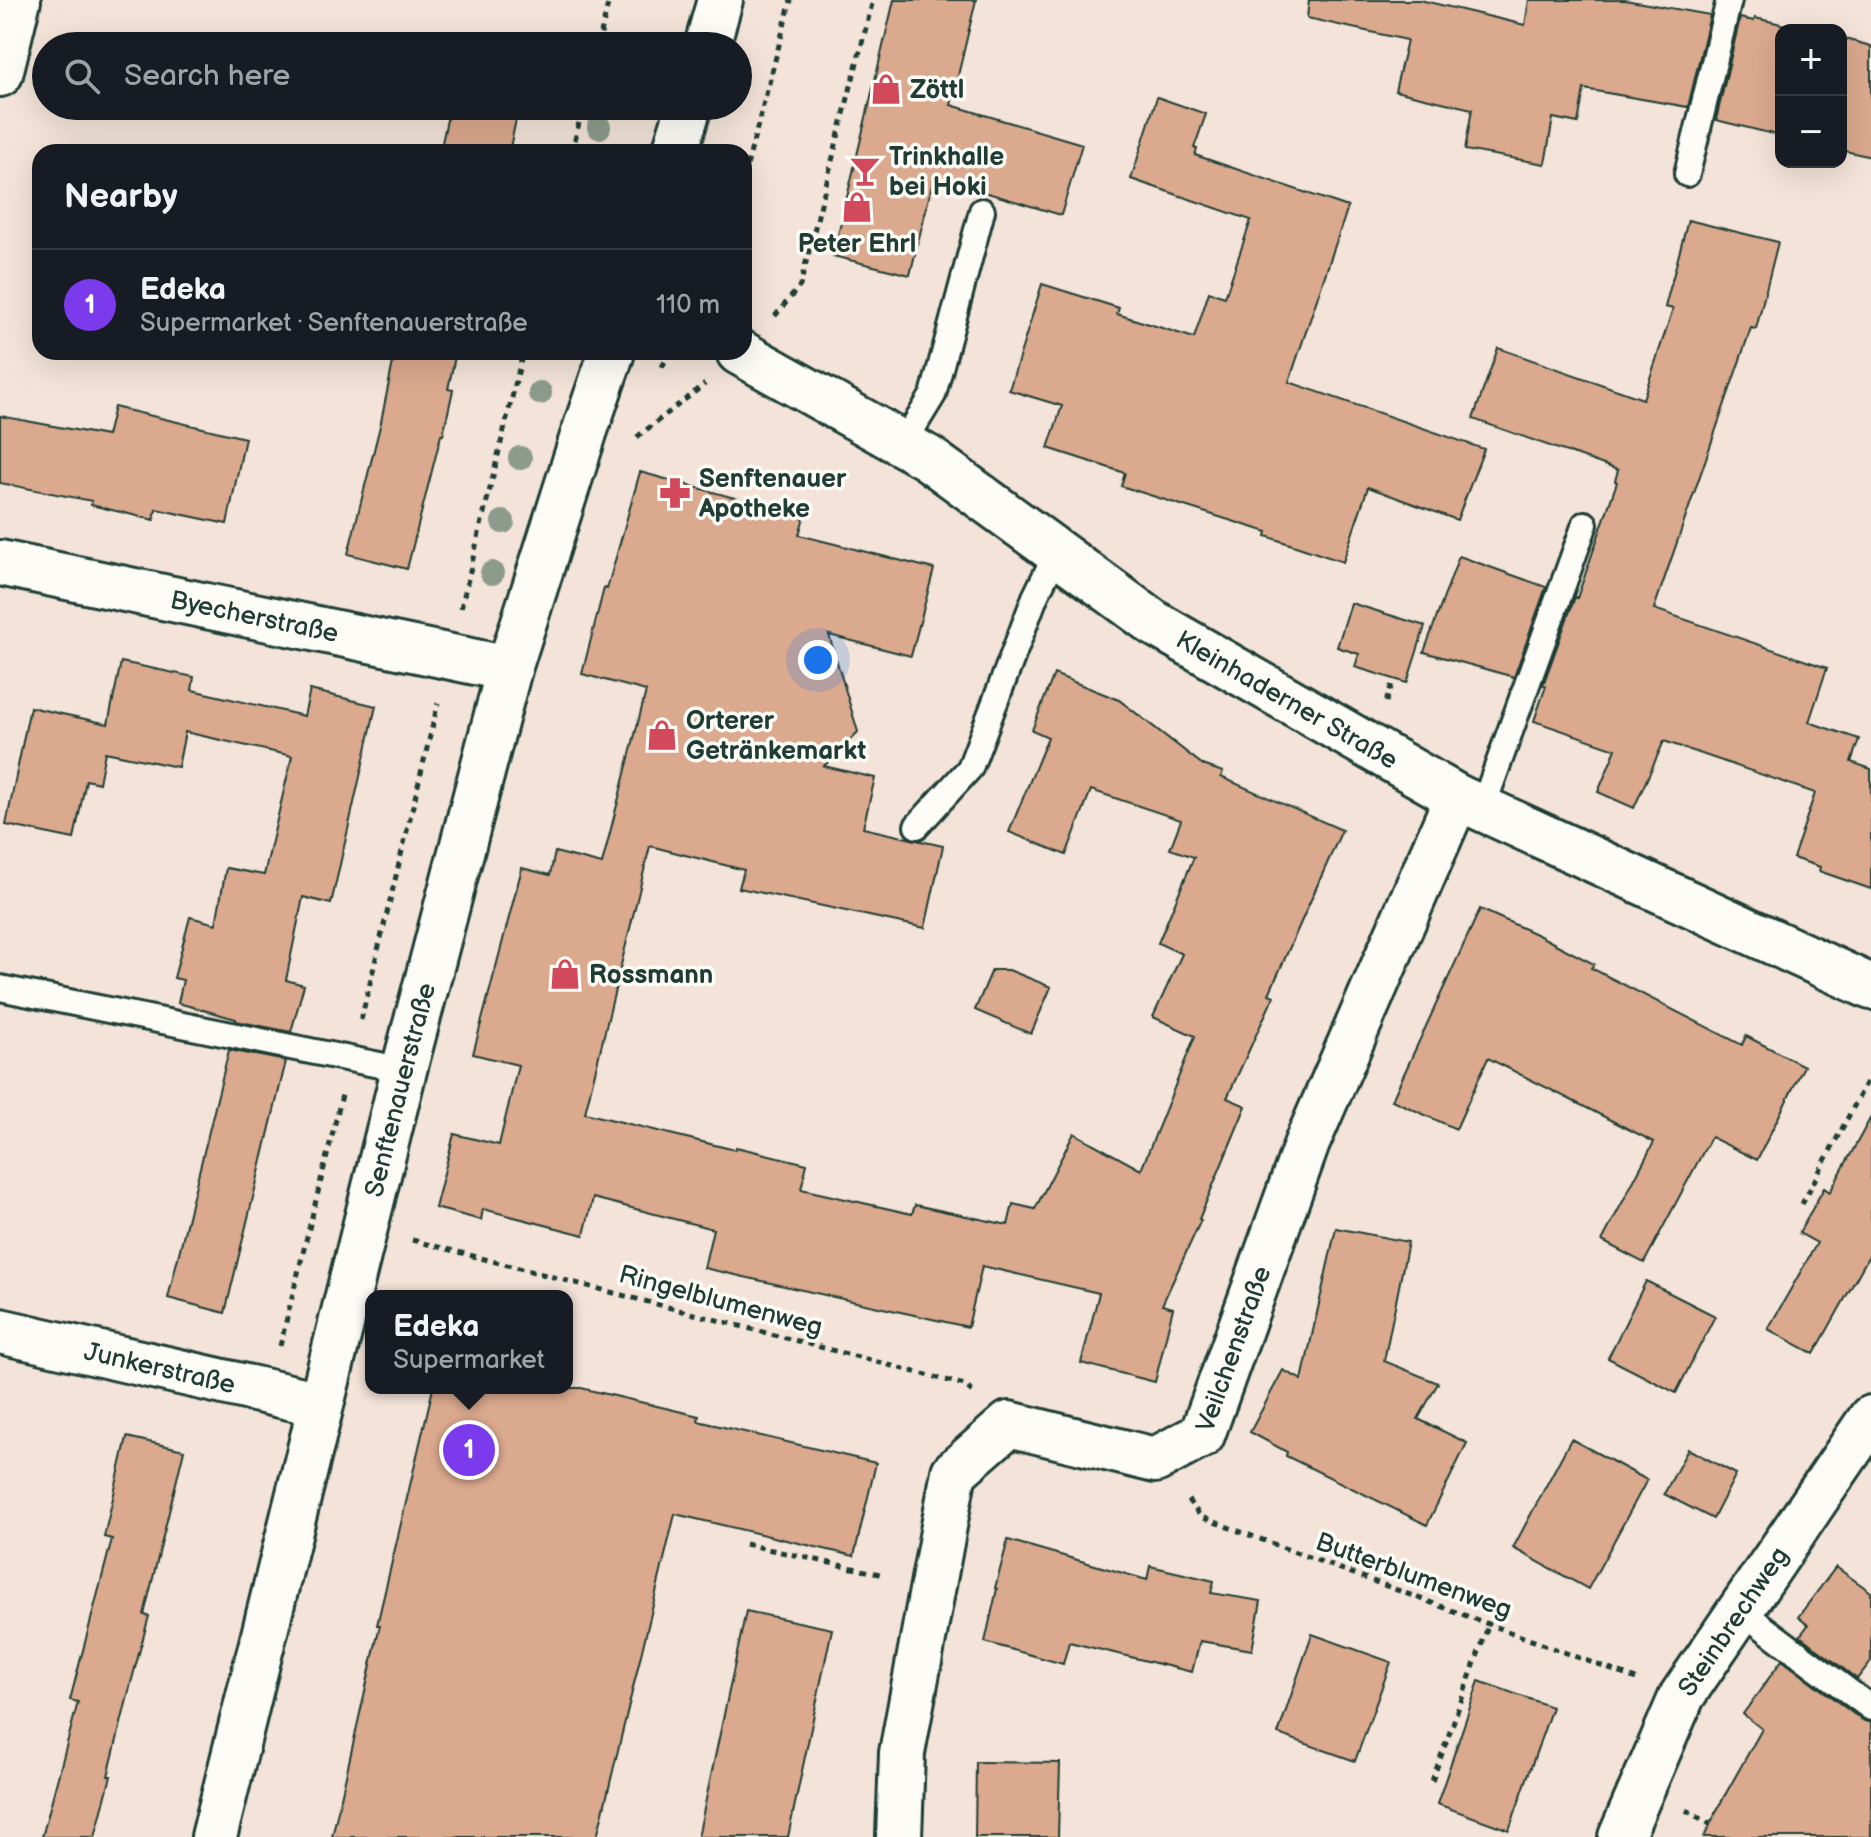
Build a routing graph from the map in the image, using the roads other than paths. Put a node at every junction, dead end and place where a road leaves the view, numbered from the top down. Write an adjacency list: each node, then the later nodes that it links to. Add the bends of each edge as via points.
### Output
1 (18, 0): 5 (street)
2 (720, 0): 4 (street)
3 (1729, 0): 8 (lane)
4 (711, 32)
5 (0, 74)
6 (685, 120): 7 (street)
7 (677, 144)
8 (1687, 174)
9 (982, 211): 12 (lane, via 933,395)
10 (752, 359): 12 (street, Kleinhaderner Straße)
11 (609, 360): 16 (street, Senftenauerstraße)
12 (903, 444): 14 (street, Kleinhaderner Straße)
13 (1585, 524): 17 (lane)
14 (1057, 552): 17 (street, Kleinhaderner Straße, via 1154,623); 18 (lane, via 970,768)
15 (0, 563): 16 (street, Byecherstraße)
16 (509, 669): 21 (street, Senftenauerstraße)
17 (1469, 803): 19 (street, Kleinhaderner Straße); 28 (street, Veilchenstraße, via 1307,1143 1202,1435 1155,1460 1009,1424 954,1472 902,1753)
18 (917, 826)
19 (1871, 987)
20 (0, 988): 21 (lane)
21 (404, 1070): 23 (street, Senftenauerstraße)
22 (0, 1331): 23 (street, Junkerstraße)
23 (320, 1404): 27 (street, Senftenauerstraße)
24 (1871, 1418): 25 (street, Steinbrechweg)
25 (1740, 1610): 26 (lane); 29 (street, Steinbrechweg, via 1682,1696)
26 (1871, 1708)
27 (214, 1837)
28 (899, 1837)
29 (1621, 1837)

